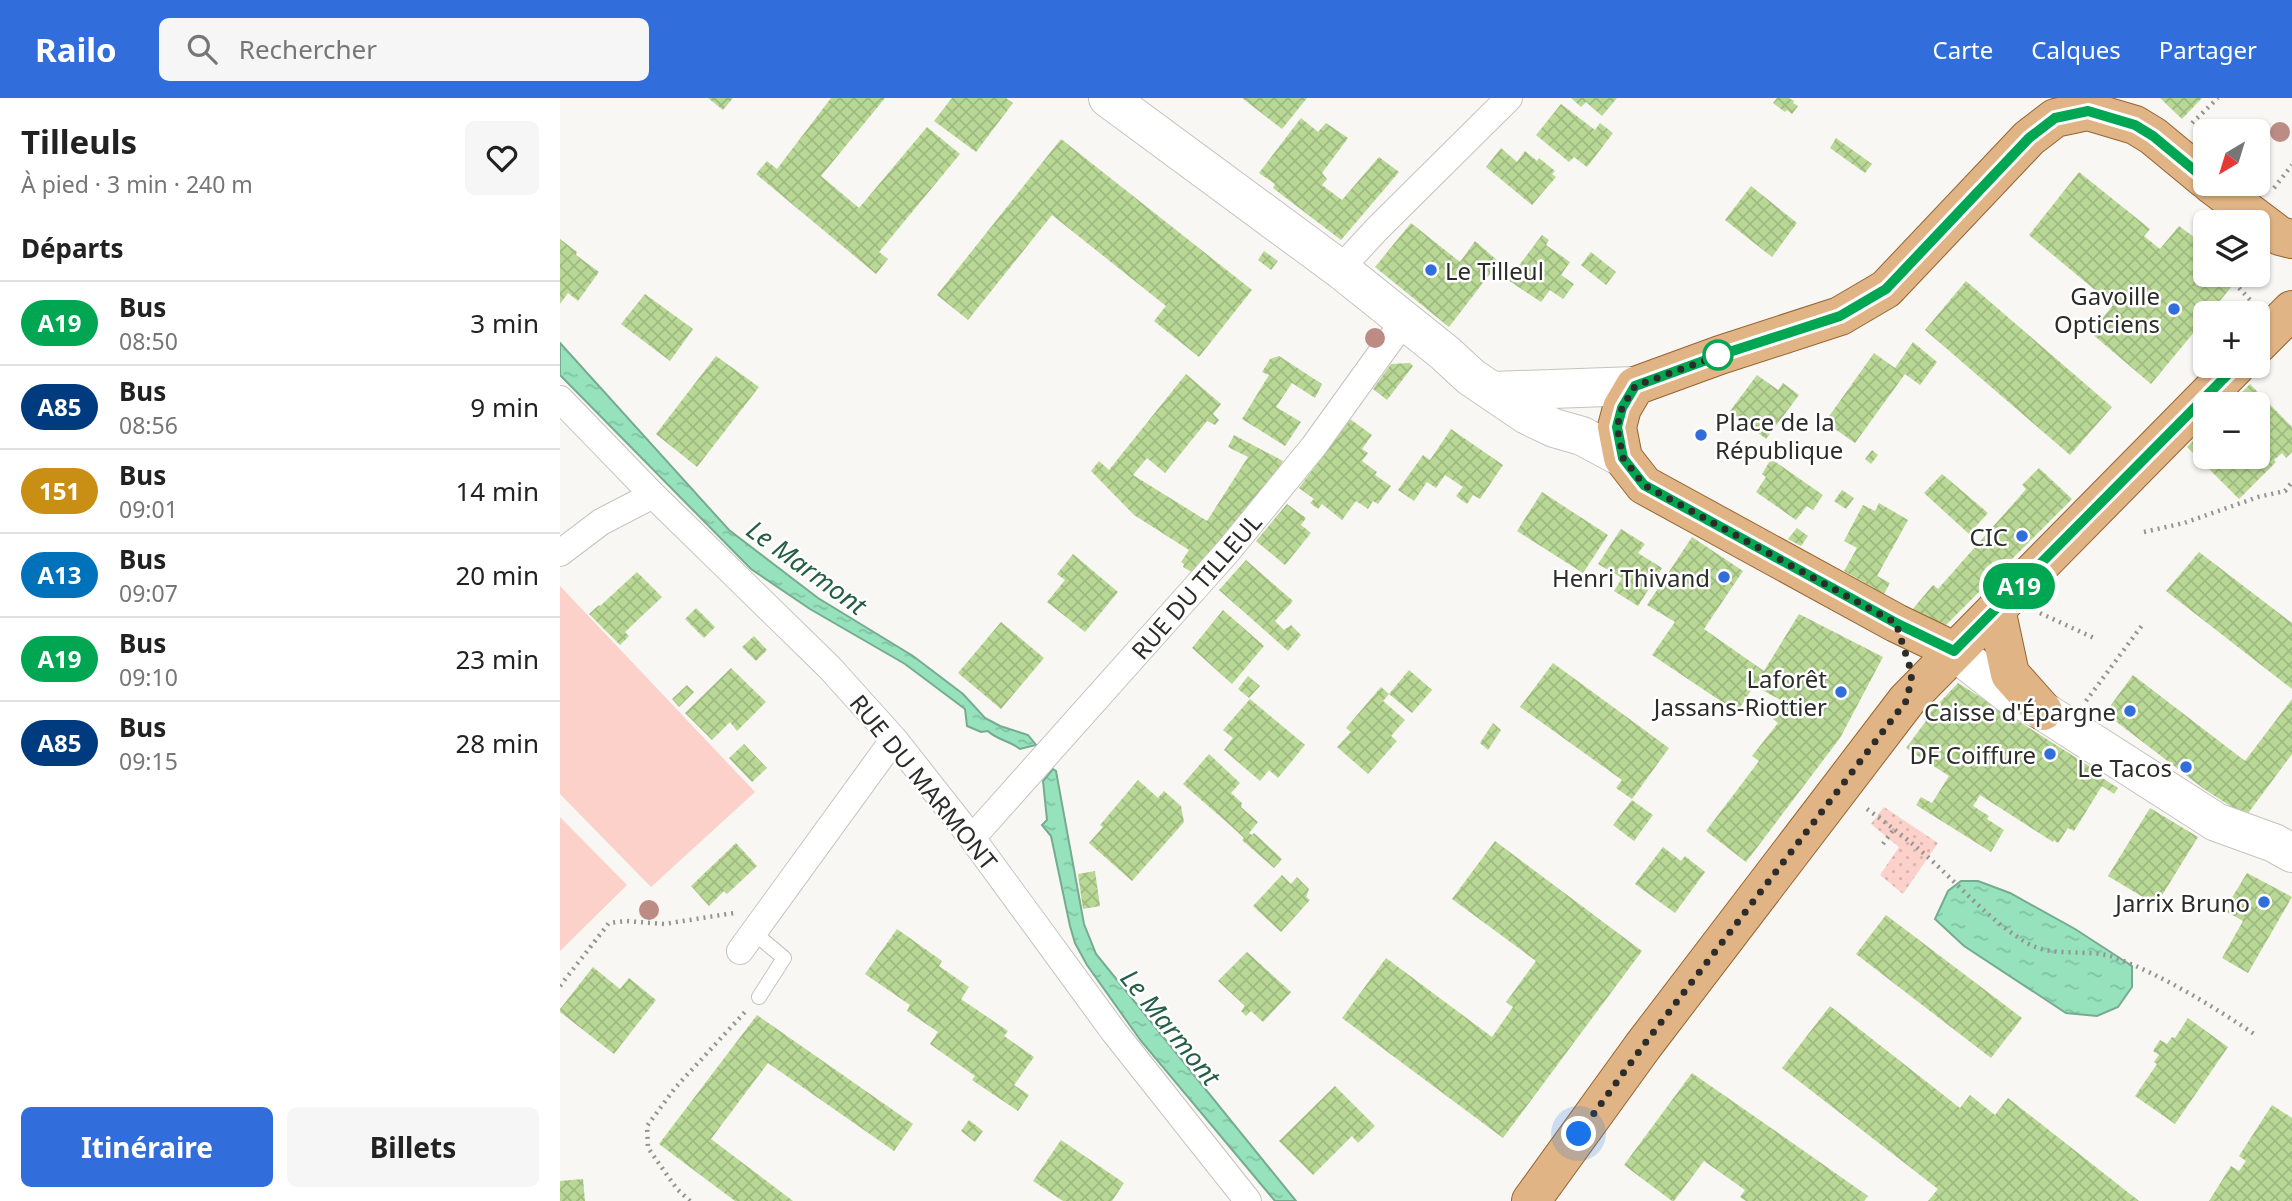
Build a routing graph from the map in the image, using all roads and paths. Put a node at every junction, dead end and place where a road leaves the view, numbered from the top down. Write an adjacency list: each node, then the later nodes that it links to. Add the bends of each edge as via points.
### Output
1 (1108, 98): 11 (main road)
2 (1509, 98): 11 (street)
3 (2218, 98): 5 (path)
4 (2088, 104): 7 (main road, via 2153,136); 16 (main road, via 2055,118 2029,138 1886,289 1840,316)
5 (2187, 128)
6 (2292, 165): 9 (path)
7 (2193, 169)
8 (2226, 196): 10 (main road)
9 (2267, 197)
10 (2288, 245)
11 (1340, 269): 13 (main road)
12 (2292, 310): 14 (main road)
13 (1404, 321): 17 (main road); 36 (street, RUE DU TILLEUL, via 1314,446 1228,551)
14 (2270, 332)
15 (2224, 378): 24 (main road)
16 (1635, 386): 17 (main road); 19 (main road, via 1617,427)
17 (1493, 391): 19 (main road, via 1527,415)
18 (560, 399): 21 (street, RUE DU MARMONT)
19 (1623, 458): 26 (main road, via 1644,485)
20 (2292, 482): 22 (path, via 2285,491)
21 (653, 495): 23 (street, via 601,522); 33 (street, RUE DU MARMONT, via 830,668)
22 (2144, 532)
23 (560, 553)
24 (1996, 609): 29 (main road); 32 (main road, via 2010,674)
25 (2062, 622): 28 (path)
26 (1896, 623): 29 (main road); 31 (main road, via 1912,674)
27 (2143, 624): 30 (path)
28 (2094, 638)
29 (1954, 651): 31 (main road); 32 (main road, via 2009,694)
30 (2097, 686)
31 (1907, 700): 45 (main road)
32 (2043, 711): 38 (main road, via 2216,822)
33 (894, 739): 36 (street, RUE DU MARMONT); 39 (street)
34 (1860, 804): 35 (path)
35 (1894, 829): 37 (path); 42 (path, via 2029,944 2060,953 2114,957 2226,1015)
36 (972, 838): 44 (street, RUE DU MARMONT, via 1114,1032)
37 (1883, 844)
38 (2286, 844)
39 (751, 934): 40 (path, via 731,913 664,924 609,923); 41 (lane, via 784,958)
40 (560, 986)
41 (759, 997): 43 (path, via 675,1088 647,1126 648,1148)
42 (2256, 1036)
43 (690, 1201)
44 (1248, 1201)
45 (1531, 1201)

